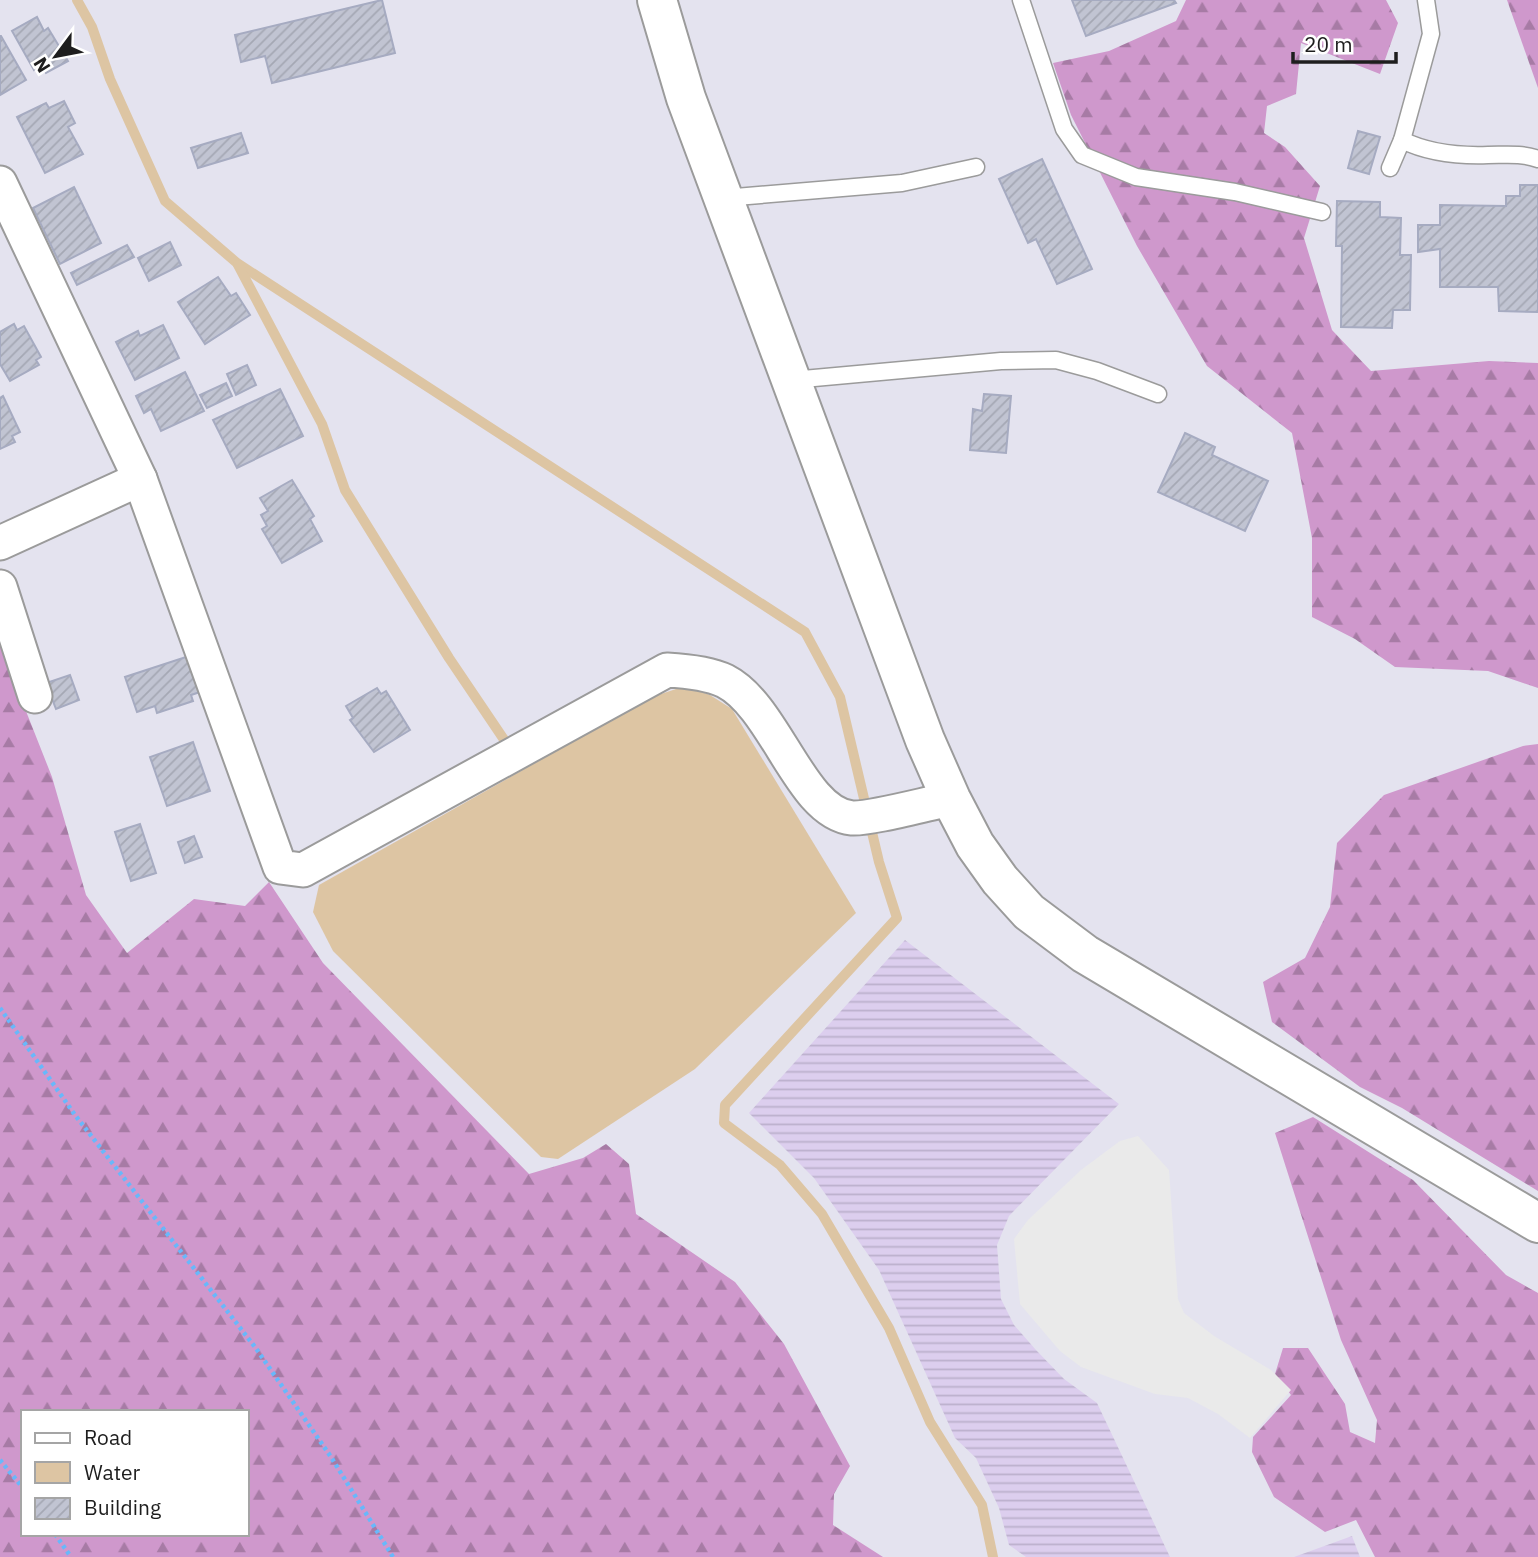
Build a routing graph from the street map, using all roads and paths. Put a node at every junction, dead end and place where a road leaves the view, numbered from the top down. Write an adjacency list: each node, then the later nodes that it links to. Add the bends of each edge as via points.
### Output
1 (657, 0): 9 (street, via 686,97)
2 (1021, 0): 10 (lane, via 1064,129 1082,155 1136,177 1235,192)
3 (1426, 0): 4 (lane, via 1431,34)
4 (1402, 140): 5 (lane, via 1420,149 1469,156 1528,155); 7 (lane)
5 (1538, 159)
6 (976, 167): 9 (lane, via 902,183)
7 (1390, 168)
8 (0, 183): 13 (street)
9 (724, 198): 11 (street)
10 (1322, 212)
11 (792, 380): 12 (lane, via 1056,360); 17 (street)
12 (1158, 394)
13 (140, 479): 14 (street); 17 (street, via 280,867 303,870 667,670 723,680 742,692 820,804 834,813 853,818)
14 (0, 543)
15 (0, 587): 16 (street)
16 (35, 696)
17 (951, 799): 19 (street, via 1000,880 1029,912 1085,954)
18 (0, 1008): 24 (path, via 75,1115 255,1347)
19 (1538, 1223)
20 (0, 1460): 21 (path)
21 (21, 1486)
22 (56, 1536): 23 (path)
23 (71, 1557)
24 (393, 1557)

